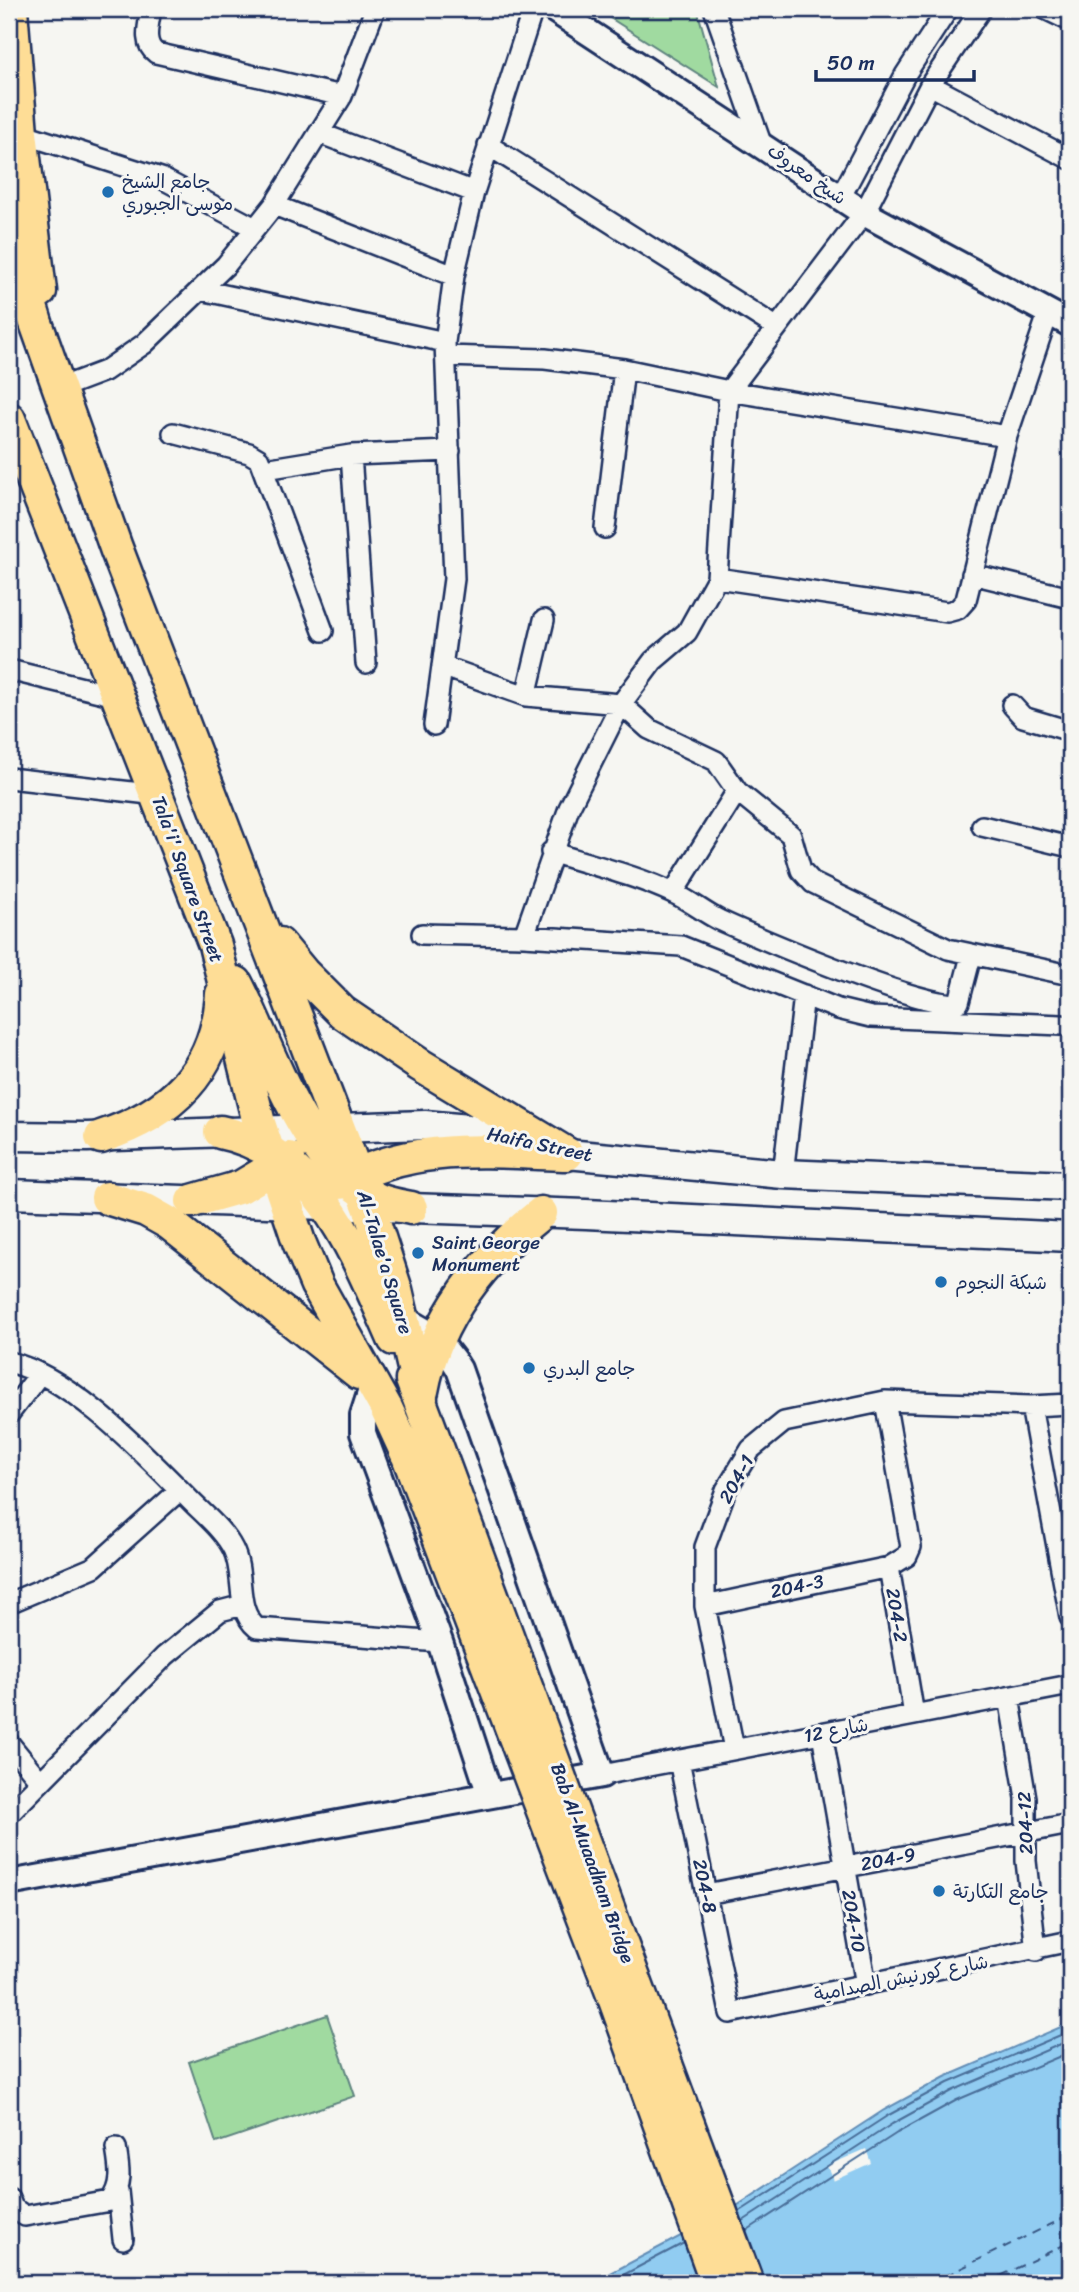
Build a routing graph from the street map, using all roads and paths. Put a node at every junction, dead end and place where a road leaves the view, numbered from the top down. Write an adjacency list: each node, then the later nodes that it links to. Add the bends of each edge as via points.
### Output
1 (11, 9): 13 (main road)
2 (151, 9): 12 (street, via 147,40 156,53)
3 (375, 9): 12 (street)
4 (533, 9): 16 (street)
5 (552, 9): 15 (street, شیخ معروف)
6 (714, 9): 15 (street)
7 (948, 9): 19 (street, via 905,75)
8 (981, 9): 11 (street)
9 (1045, 9): 10 (street)
10 (1070, 22)
11 (930, 85): 17 (street); 21 (street)
12 (342, 96): 14 (street)
13 (21, 133): 22 (street, via 161,177); 31 (main road)
14 (319, 133): 18 (street); 20 (street)
15 (761, 143): 19 (street, شیخ معروف)
16 (488, 145): 18 (street); 28 (street)
17 (1070, 159)
18 (474, 192): 24 (street)
19 (840, 198): 21 (street, شیخ معروف)
20 (274, 205): 22 (street); 24 (street)
21 (864, 213): 26 (street, شیخ معروف); 28 (street)
22 (255, 228): 25 (street)
23 (9, 234): 31 (main road)
24 (454, 275): 29 (street)
25 (201, 290): 29 (street); 31 (street, via 144,344 105,371)
26 (1049, 311): 27 (street, شیخ معروف); 35 (street)
27 (1070, 324)
28 (776, 327): 32 (street)
29 (446, 349): 30 (street); 36 (street)
30 (624, 369): 32 (street); 39 (street)
31 (56, 376): 61 (main road)
32 (729, 391): 35 (street); 41 (street)
33 (9, 419): 49 (main road, Tala'i' Square Street)
34 (173, 433): 38 (street, via 249,453)
35 (1007, 436): 40 (street)
36 (450, 451): 37 (street); 46 (street, via 454,579)
37 (351, 455): 38 (street); 45 (street)
38 (265, 468): 44 (street)
39 (605, 528)
40 (972, 574): 41 (street, via 967,600 947,612); 42 (street)
41 (717, 578): 50 (street, via 687,632 653,661)
42 (1070, 598)
43 (544, 620): 48 (street)
44 (323, 631)
45 (366, 663)
46 (442, 666): 48 (street); 52 (street)
47 (9, 670): 49 (street)
48 (526, 696): 50 (street)
49 (120, 697): 56 (main road, Tala'i' Square Street)
50 (621, 704): 55 (street, via 649,729 716,761); 59 (street)
51 (1012, 705): 53 (street, via 1023,717)
52 (434, 725)
53 (1070, 731)
54 (9, 778): 56 (street)
55 (737, 791): 60 (street); 65 (street, via 791,835 805,877 929,941)
56 (158, 795): 64 (main road, Tala'i' Square Street)
57 (982, 826): 58 (street)
58 (1070, 847)
59 (551, 852): 60 (street); 63 (street)
60 (673, 893): 65 (street, via 758,937 947,1006 959,1002)
61 (260, 920): 70 (main road, via 328,1096); 75 (main road, via 303,974 342,1012)
62 (422, 934): 63 (street)
63 (524, 936): 68 (street, via 681,946)
64 (215, 945): 67 (main road, Tala'i' Square Street); 70 (main road)
65 (971, 956): 66 (street)
66 (1070, 975)
67 (223, 983): 73 (main road, via 213,1044 193,1079 165,1108); 74 (main road, Tala'i' Square Street)
68 (804, 995): 69 (street, via 871,1017); 76 (street)
69 (1062, 1025)
70 (318, 1130): 74 (main road); 75 (main road, Haifa Street, via 425,1125 468,1129); 78 (main road, Al-Talae'a Square)
71 (220, 1132): 73 (main road); 74 (main road)
72 (9, 1136): 73 (main road)
73 (101, 1137)
74 (272, 1152): 81 (main road, via 241,1186); 82 (main road, Tala'i' Square Street)
75 (567, 1154): 76 (main road, Haifa Street); 78 (main road, via 432,1152 398,1158)
76 (783, 1174): 77 (main road, Haifa Street)
77 (1070, 1186)
78 (359, 1187): 82 (main road); 83 (main road, via 381,1200); 86 (main road, Al-Talae'a Square)
79 (9, 1194): 80 (main road)
80 (107, 1198): 81 (main road); 90 (main road, via 146,1210 177,1228)
81 (192, 1201): 82 (main road)
82 (312, 1203): 86 (main road); 90 (main road, Tala'i' Square Street, via 299,1242 317,1285)
83 (411, 1208): 84 (main road)
84 (541, 1213): 85 (main road); 87 (main road, via 509,1238 482,1268)
85 (1070, 1237)
86 (392, 1315): 87 (street); 91 (main road)
87 (437, 1341): 91 (main road); 112 (street, via 459,1369)
88 (9, 1362): 89 (street)
89 (39, 1375): 95 (street); 97 (street, via 89,1406)
90 (373, 1384): 96 (main road, Tala'i' Square Street); 104 (street, via 363,1415 363,1433)
91 (421, 1399): 96 (main road)
92 (886, 1401): 94 (street, 204-1); 99 (street, 204-2, via 911,1547 907,1556); 102 (street, 204-1, via 784,1422 751,1449 726,1490 705,1547)
93 (1070, 1404): 94 (street, 204-1)
94 (1031, 1406): 98 (street)
95 (9, 1413)
96 (422, 1450): 129 (main road, Bab Al-Muaadham Bridge, bridge); 130 (main road, Bab Al-Muaadham Bridge, bridge)
97 (180, 1490): 100 (street, via 94,1567); 101 (street, via 233,1548 241,1573)
98 (1063, 1534): 103 (street)
99 (889, 1567): 102 (street, 204-3); 107 (street, 204-2)
100 (9, 1603)
101 (243, 1605): 104 (street, via 247,1620 257,1628); 113 (street, via 220,1611 165,1656)
102 (705, 1606): 110 (street, 204-1)
103 (1070, 1617)
104 (440, 1642): 114 (street)
105 (1070, 1685): 106 (street, شارع 12)
106 (1009, 1697): 107 (street, شارع 12); 117 (street, 204-12)
107 (914, 1715): 108 (street, شارع 12)
108 (822, 1732): 110 (street, شارع 12); 118 (street, 204-10)
109 (9, 1743): 113 (street)
110 (734, 1749): 111 (street, شارع 12)
111 (678, 1760): 112 (street, شارع 12); 120 (street, 204-8)
112 (602, 1775): 114 (street)
113 (38, 1780): 115 (street)
114 (489, 1795): 119 (street)
115 (9, 1814)
116 (1070, 1824): 117 (street, 204-9)
117 (1028, 1832): 118 (street, 204-9); 122 (street, 204-12, via 1026,1861)
118 (845, 1867): 120 (street, 204-9); 123 (street, 204-10)
119 (9, 1883)
120 (706, 1894): 124 (street, 204-8)
121 (1070, 1941): 122 (street, شارع كورنيش الصدامية)
122 (1035, 1951): 123 (street, شارع كورنيش الصدامية)
123 (866, 1985): 124 (street, شارع كورنيش الصدامية)
124 (730, 2012)
125 (116, 2148): 126 (street)
126 (118, 2191): 127 (street, via 110,2201 25,2216 13,2208); 128 (street)
127 (9, 2198)
128 (123, 2239)
129 (718, 2283)
130 (747, 2283)

